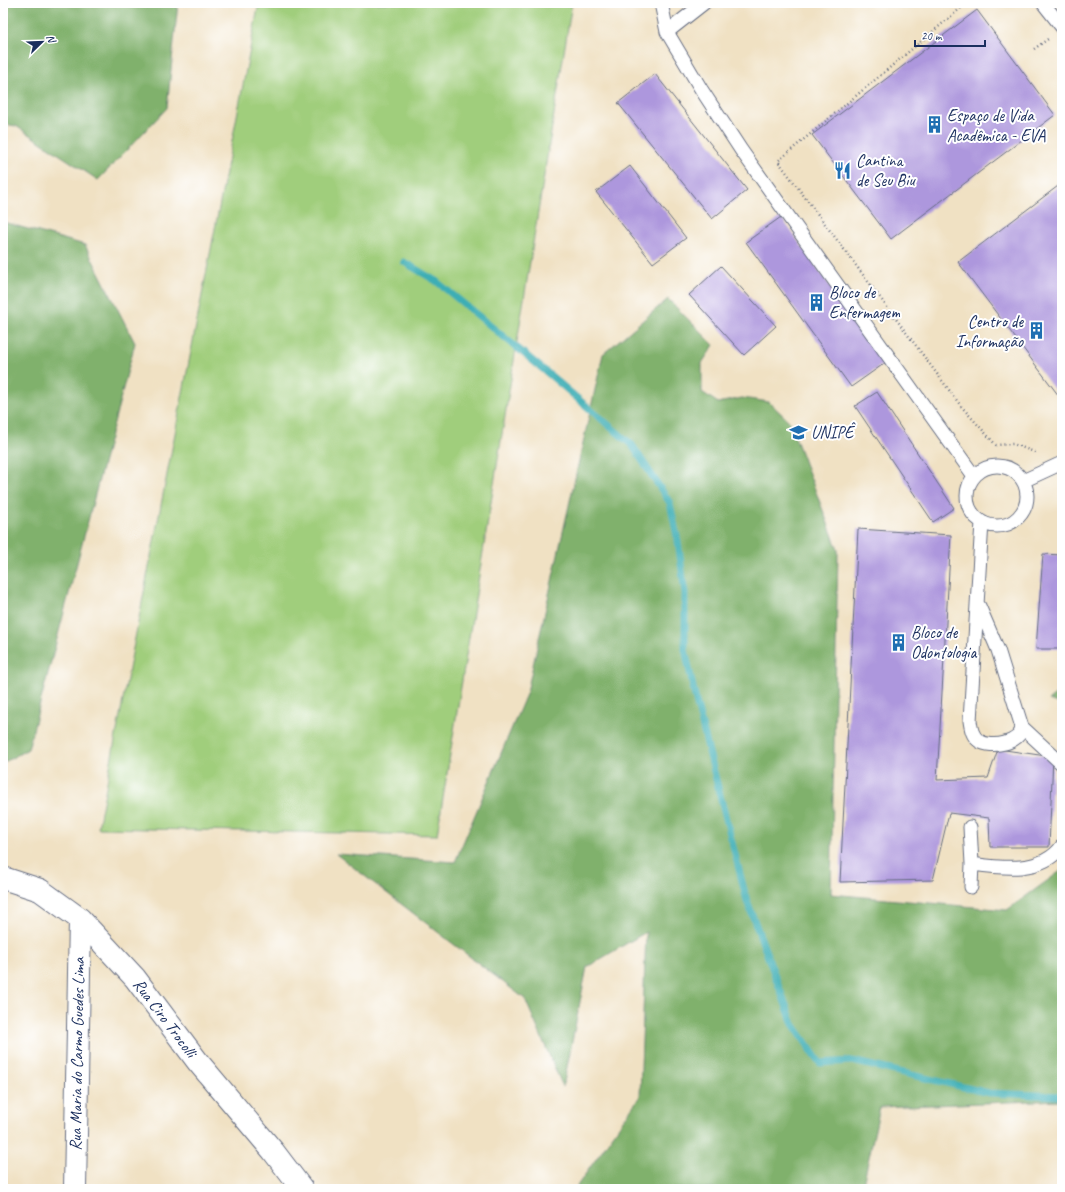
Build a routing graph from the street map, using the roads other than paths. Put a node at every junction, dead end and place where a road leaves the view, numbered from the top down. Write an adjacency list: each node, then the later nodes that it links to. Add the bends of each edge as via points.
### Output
1 (661, 3): 5 (lane)
2 (704, 3): 5 (lane)
3 (1043, 3): 4 (lane)
4 (1062, 27)
5 (667, 32): 7 (lane, via 741,150)
6 (1062, 463): 8 (lane)
7 (974, 476): 8 (lane, via 983,469 1000,466 1015,472); 9 (lane, via 966,495 973,515)
8 (1023, 481): 9 (lane, via 1026,500 1018,518 1000,526 990,526)
9 (982, 522): 10 (lane)
10 (977, 602): 11 (lane, via 998,650); 11 (lane, via 970,721 972,731 980,741 991,744 1016,739 1022,732)
11 (1022, 727): 12 (lane)
12 (1062, 764)
13 (970, 827): 15 (lane)
14 (1062, 846): 15 (lane, via 1039,864 1024,867)
15 (972, 864): 17 (lane)
16 (3, 878): 18 (street, Rua Ciro Trocolli, via 40,890)
17 (971, 888)
18 (80, 919): 19 (street, Rua Maria do Carmo Guedes Lima); 20 (street, Rua Ciro Trocolli, via 134,978 198,1062)
19 (75, 1189)
20 (302, 1189)

